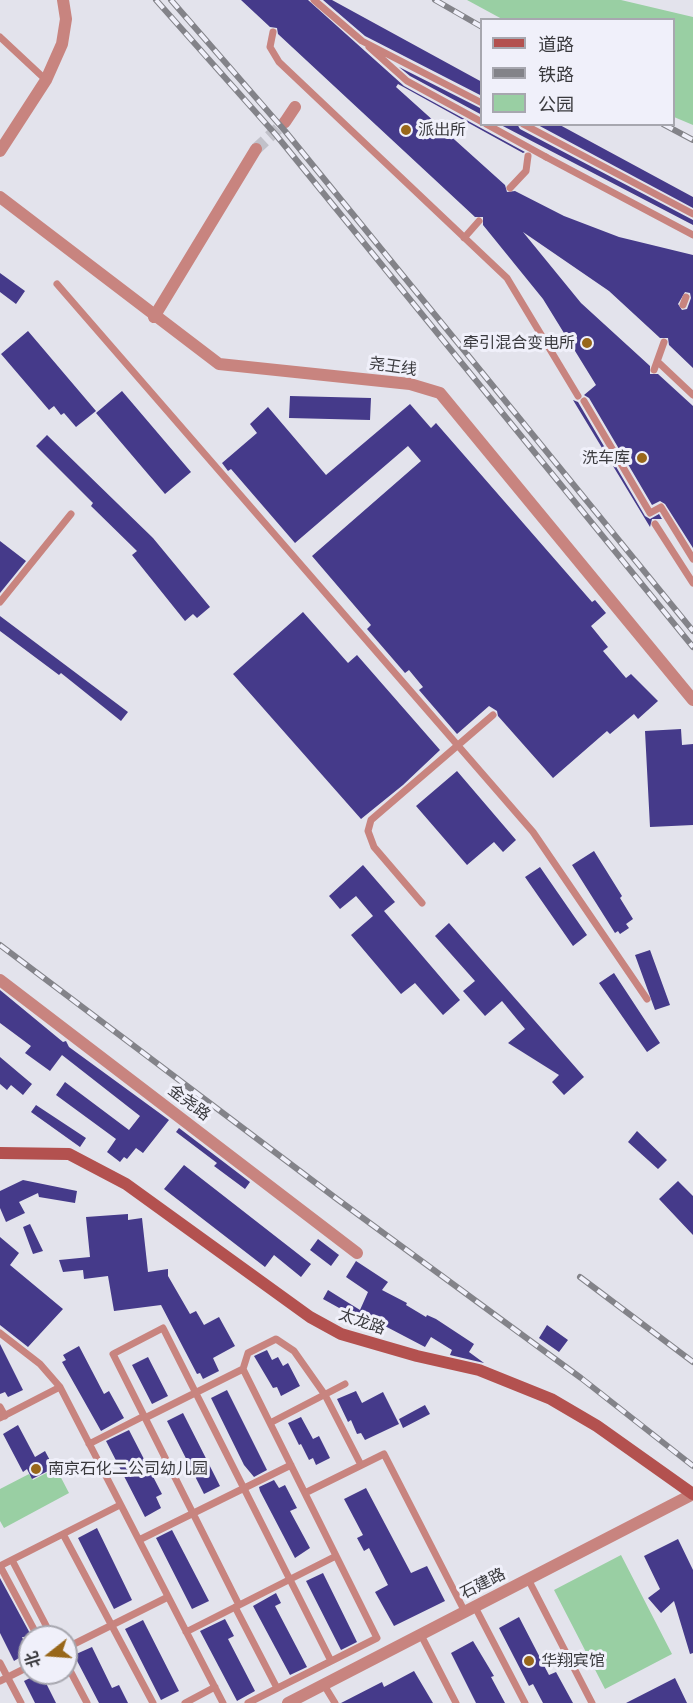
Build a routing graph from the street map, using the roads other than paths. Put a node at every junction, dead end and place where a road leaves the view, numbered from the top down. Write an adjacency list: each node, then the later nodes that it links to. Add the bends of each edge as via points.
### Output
1 (63, 0): 6 (street, via 66,19 62,44)
2 (314, 0): 5 (lane, bridge)
3 (273, 32): 21 (lane, via 270,47 279,62)
4 (0, 37): 6 (lane)
5 (362, 41): 7 (lane, bridge); 9 (lane, bridge, via 407,81)
6 (46, 80): 14 (street)
7 (480, 102)
8 (295, 107): 10 (street)
9 (480, 121)
10 (285, 122)
11 (490, 126): 20 (lane, bridge)
12 (527, 126): 18 (lane)
13 (256, 148): 25 (street)
14 (0, 151)
15 (528, 156): 16 (lane, via 526,171)
16 (510, 188)
17 (0, 197): 25 (street, 尧王线)
18 (693, 214)
19 (479, 221): 21 (lane)
20 (693, 235)
21 (464, 238): 32 (lane, bridge, via 507,278 650,513 661,507)
22 (57, 284): 37 (lane)
23 (686, 297): 24 (lane)
24 (683, 305)
25 (154, 317): 35 (street, 尧王线, via 219,364 410,384 440,393)
26 (664, 342): 27 (lane)
27 (658, 362): 28 (lane); 29 (lane)
28 (654, 370)
29 (693, 394)
30 (71, 514): 34 (lane)
31 (655, 524): 33 (lane)
32 (693, 559)
33 (693, 583)
34 (0, 602)
35 (693, 700)
36 (493, 715): 37 (lane)
37 (458, 745): 38 (lane, via 371,820 369,831 374,847); 40 (lane, via 533,831)
38 (422, 903)
39 (0, 980): 42 (street, 金尧路)
40 (647, 999)
41 (0, 1153): 58 (street, 太龙路, via 69,1154 126,1184 310,1317 340,1334 478,1370 551,1399 597,1426)
42 (357, 1253)
43 (0, 1333): 46 (lane, via 40,1364)
44 (243, 1370): 47 (lane); 48 (lane, via 248,1353 276,1340 294,1351); 52 (lane)
45 (345, 1384): 48 (lane)
46 (60, 1388): 50 (lane); 53 (lane)
47 (195, 1393): 51 (lane); 51 (lane, via 163,1328 113,1354); 56 (lane)
48 (325, 1395): 52 (lane); 55 (lane)
49 (0, 1407): 50 (lane)
50 (2, 1417)
51 (145, 1417): 53 (lane); 60 (lane)
52 (270, 1423): 54 (lane)
53 (89, 1444): 59 (lane)
54 (291, 1465): 56 (lane); 57 (lane)
55 (361, 1465): 57 (lane); 70 (lane, via 384,1454)
56 (244, 1488): 60 (lane); 67 (lane)
57 (305, 1494): 63 (lane)
58 (693, 1494): 66 (street, 石建路)
59 (120, 1505): 61 (lane); 62 (lane)
60 (193, 1513): 62 (lane); 69 (lane)
61 (63, 1534): 64 (lane); 73 (lane)
62 (139, 1540): 68 (lane)
63 (336, 1556): 67 (lane); 77 (lane, via 377,1638)
64 (12, 1560): 65 (lane); 72 (lane)
65 (0, 1566): 71 (lane)
66 (528, 1579): 70 (street, 石建路); 95 (lane)
67 (290, 1580): 69 (lane); 77 (lane)
68 (168, 1597): 73 (lane); 74 (lane)
69 (237, 1606): 74 (lane); 84 (lane)
70 (470, 1609): 75 (street, 石建路); 94 (lane)
71 (32, 1625)
72 (46, 1625)
73 (112, 1626): 76 (lane); 87 (lane)
74 (186, 1632): 83 (lane)
75 (421, 1635): 82 (street, 石建路); 93 (lane)
76 (78, 1642)
77 (331, 1661): 84 (lane)
78 (0, 1664): 80 (lane)
79 (18, 1672): 80 (lane)
80 (4, 1679): 85 (lane)
81 (78, 1685): 86 (lane)
82 (324, 1685): 91 (street, 石建路); 92 (lane)
83 (215, 1687): 88 (lane); 89 (lane)
84 (277, 1688): 90 (lane)
85 (21, 1703)
86 (87, 1703)
87 (153, 1703)
88 (184, 1703)
89 (223, 1703)
90 (248, 1703)
91 (288, 1703)
92 (336, 1703)
93 (456, 1703)
94 (525, 1703)
95 (592, 1703)

